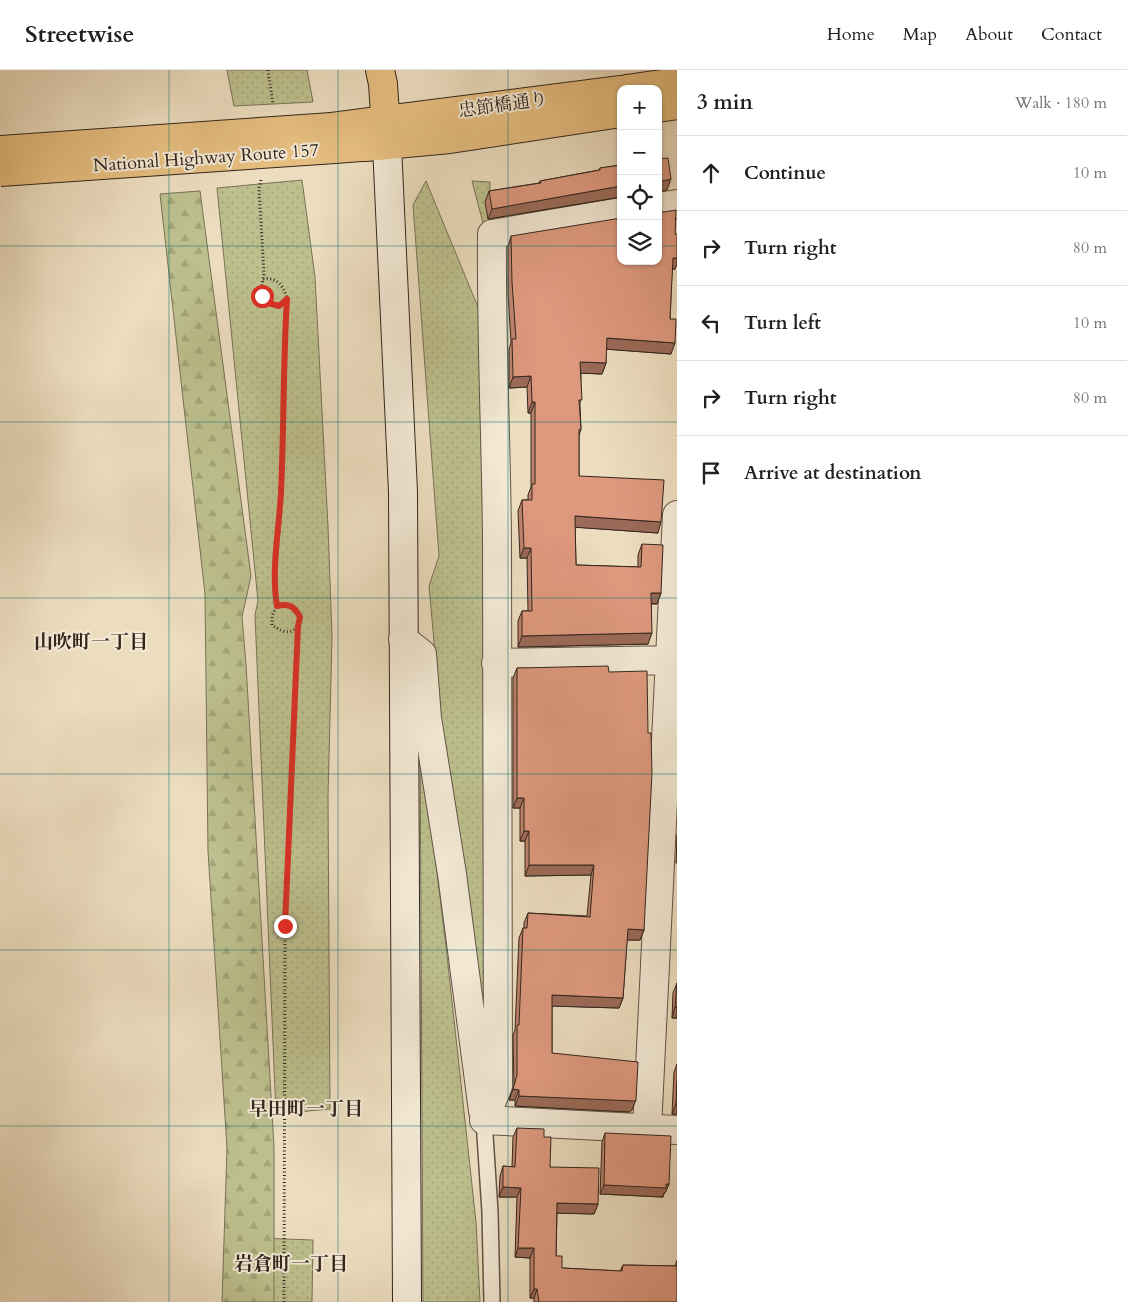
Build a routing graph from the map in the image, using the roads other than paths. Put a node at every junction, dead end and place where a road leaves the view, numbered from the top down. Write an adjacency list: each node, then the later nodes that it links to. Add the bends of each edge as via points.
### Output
1 (380, 70): 8 (main road, via 384,84)
2 (677, 82): 3 (main road)
3 (655, 85)
4 (617, 91): 8 (main road, 忠節橋通り)
5 (677, 105): 6 (main road)
6 (662, 107)
7 (617, 114): 8 (main road, 忠節橋通り, via 450,139)
8 (386, 133): 9 (main road); 16 (street, via 403,492)
9 (334, 138): 10 (main road, National Highway Route 157, bridge); 11 (main road, National Highway Route 157, bridge)
10 (0, 150)
11 (0, 172)
12 (677, 204): 13 (street)
13 (662, 206)
14 (617, 213): 18 (street, via 492,234)
15 (677, 515): 17 (street)
16 (403, 639): 19 (street, via 422,654 427,718 452,874); 22 (street)
17 (674, 660): 18 (street); 20 (street)
18 (496, 663): 19 (street, via 498,1086)
19 (484, 1120): 20 (street); 23 (lane)
20 (647, 1129): 21 (street)
21 (677, 1130)
22 (407, 1302)
23 (492, 1302)

